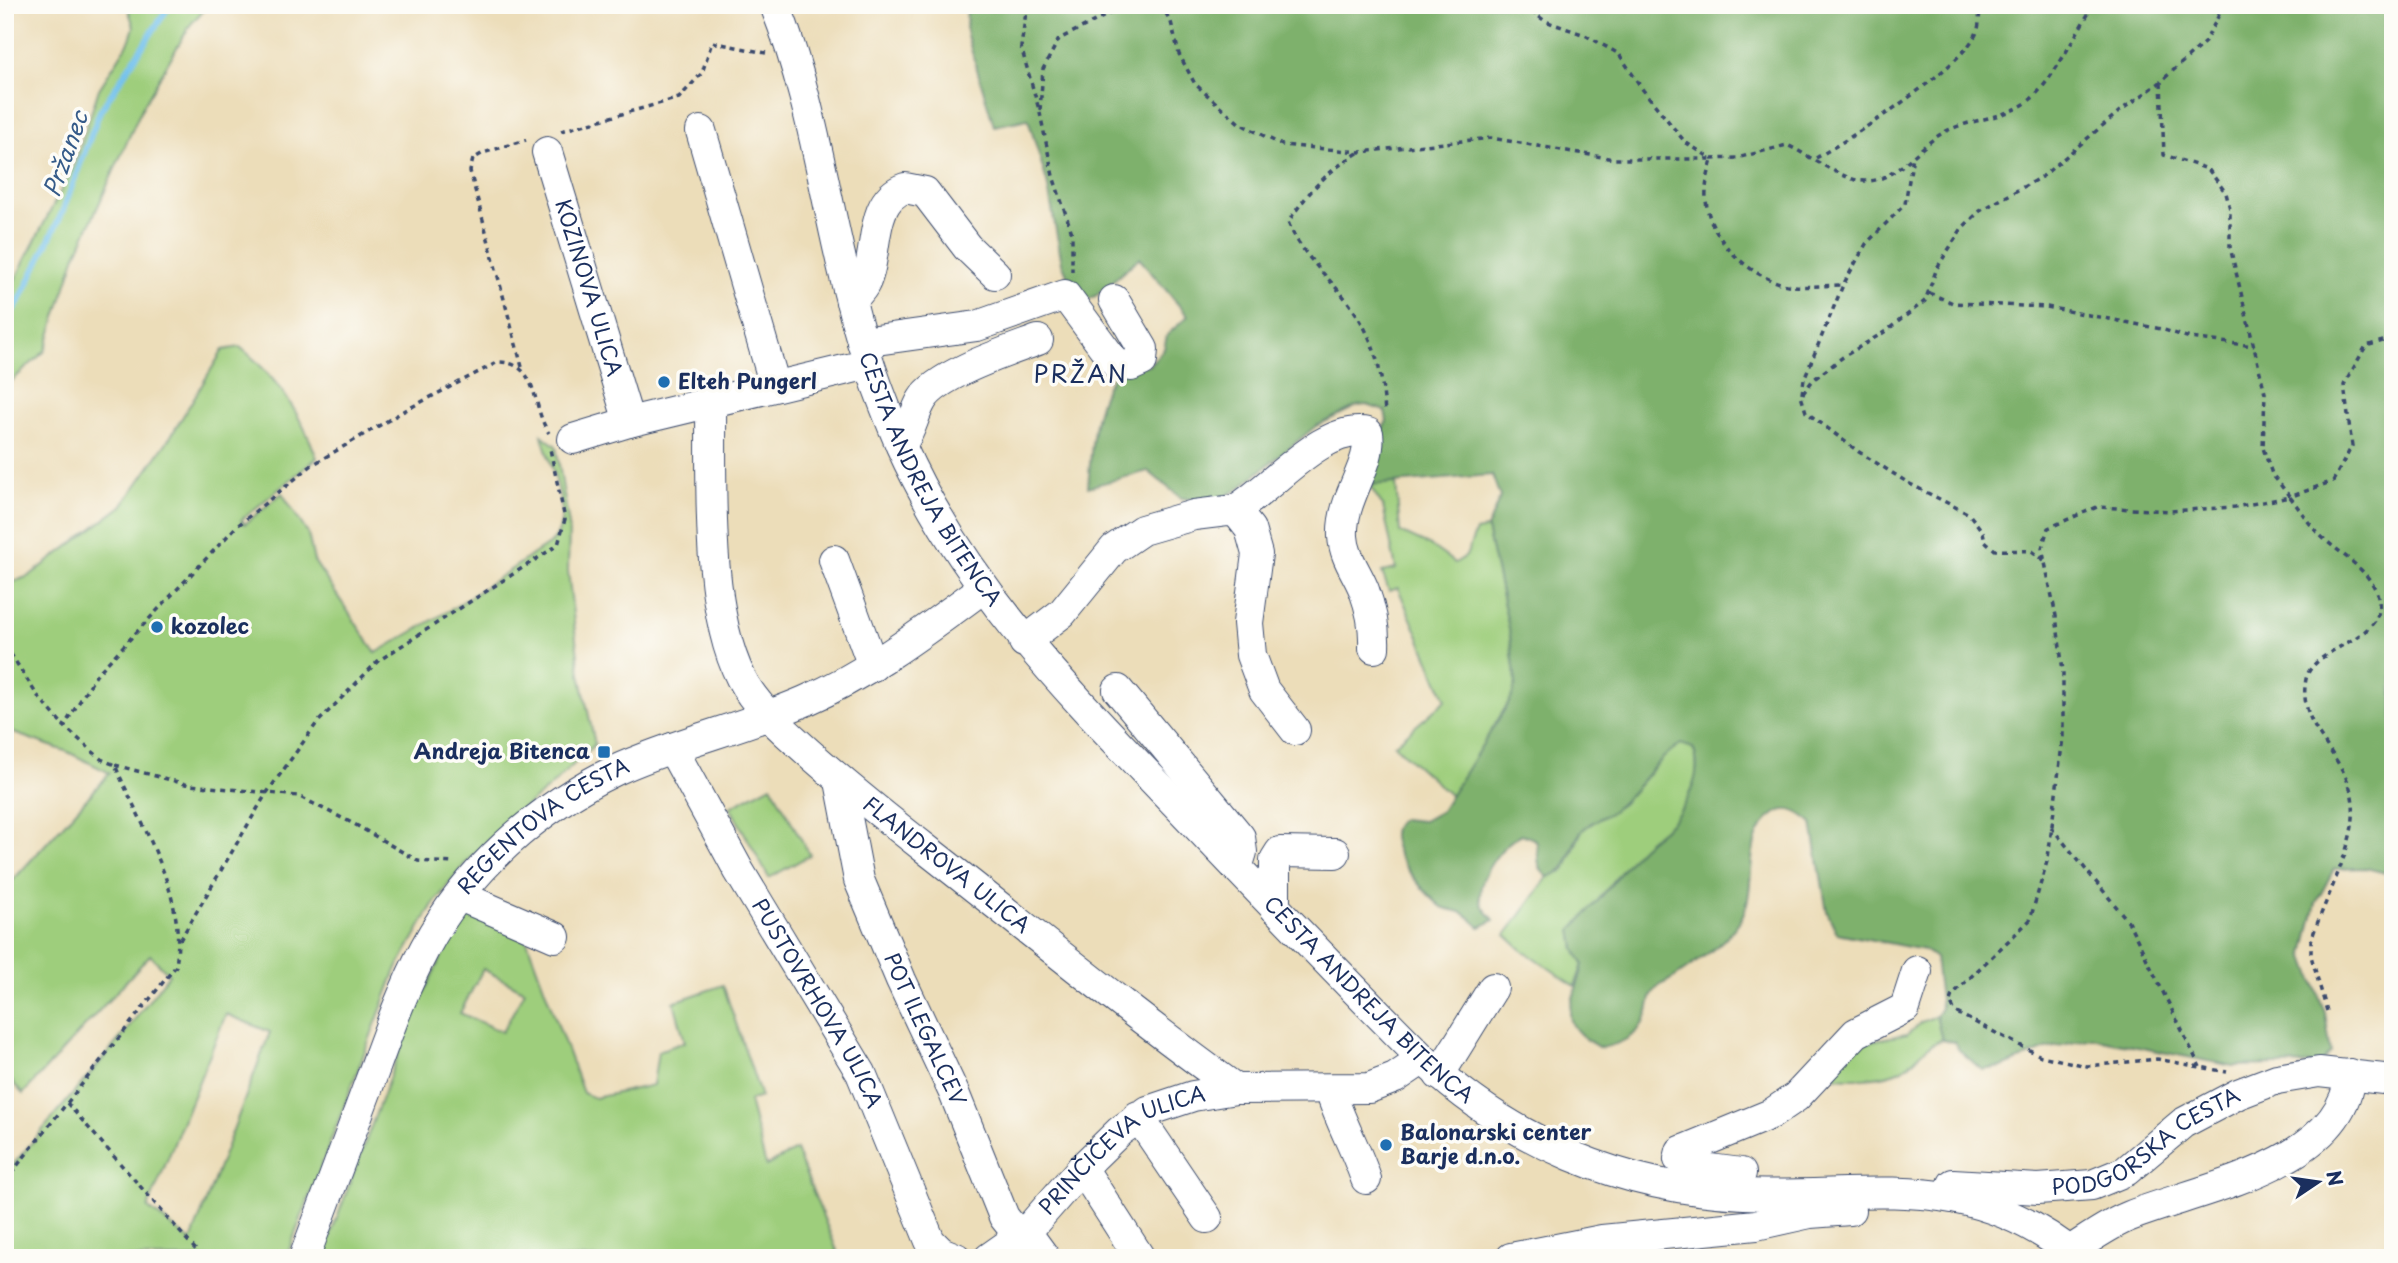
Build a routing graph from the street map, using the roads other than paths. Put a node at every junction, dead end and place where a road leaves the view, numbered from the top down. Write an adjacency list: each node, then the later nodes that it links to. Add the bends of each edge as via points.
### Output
1 (775, 5): 6 (street, CESTA ANDREJA BITENCA, via 792,53)
2 (701, 131): 9 (street)
3 (547, 152): 11 (street, KOZINOVA ULICA)
4 (995, 274): 6 (street, via 967,247 926,192 905,188 892,195 881,214 865,284)
5 (1114, 300): 8 (street, via 1143,349 1142,361 1131,366 1116,364 1065,295 977,326)
6 (851, 301): 8 (street, CESTA ANDREJA BITENCA)
7 (1038, 340): 13 (street, via 932,388)
8 (866, 353): 9 (street); 13 (street, CESTA ANDREJA BITENCA)
9 (775, 386): 10 (street)
10 (711, 401): 11 (street); 21 (street, FLANDROVA ULICA, via 716,569 726,638 741,678)
11 (629, 422): 12 (street)
12 (564, 439)
13 (901, 445): 16 (street, CESTA ANDREJA BITENCA, via 932,507)
14 (1235, 510): 17 (street, via 1142,530 1114,549 1062,613); 18 (street, via 1338,433 1368,433 1370,446 1346,502 1343,536 1349,563 1364,589); 22 (street, via 1250,529 1257,554 1248,623 1251,655 1264,690)
15 (834, 560): 19 (street)
16 (983, 588): 17 (street, CESTA ANDREJA BITENCA); 19 (street, REGENTOVA CESTA)
17 (1024, 642): 26 (street, CESTA ANDREJA BITENCA)
18 (1374, 648)
19 (873, 666): 21 (street, REGENTOVA CESTA)
20 (1118, 690): 26 (street, via 1240,836)
21 (769, 716): 23 (street, REGENTOVA CESTA); 24 (street, FLANDROVA ULICA)
22 (1295, 730)
23 (672, 748): 27 (street, REGENTOVA CESTA, via 587,785 537,819 496,855); 47 (street, PUSTOVRHOVA ULICA, via 739,871 861,1073 930,1241)
24 (840, 781): 35 (street, FLANDROVA ULICA); 44 (street, POT ILEGALCEV, via 859,880 1004,1217 1012,1227)
25 (1335, 853): 28 (street, via 1280,852 1275,860)
26 (1237, 869): 28 (street, CESTA ANDREJA BITENCA)
27 (460, 896): 29 (street); 46 (street, REGENTOVA CESTA, via 426,946 407,986)
28 (1275, 908): 32 (street, CESTA ANDREJA BITENCA)
29 (555, 937)
30 (1917, 971): 40 (street, via 1905,1008 1856,1033 1796,1097 1738,1129 1681,1151 1679,1159 1686,1166 1752,1174)
31 (1493, 988): 32 (street)
32 (1431, 1067): 36 (street, via 1369,1088); 40 (street, CESTA ANDREJA BITENCA, via 1530,1138 1594,1165 1658,1184)
33 (2350, 1074): 34 (street, PODGORSKA CESTA); 41 (street, PODGORSKA CESTA, via 2319,1072 2277,1079 2238,1094 2183,1122 2145,1158 2111,1180 2038,1189 1952,1184); 45 (street, via 2342,1109 2314,1138 2264,1168 2127,1217)
34 (2393, 1080)
35 (1236, 1089): 36 (street); 37 (street, PRINČIČEVA ULICA, via 1193,1096)
36 (1330, 1090): 39 (street)
37 (1138, 1116): 38 (street, PRINČIČEVA ULICA); 43 (street)
38 (1082, 1168): 44 (street, PRINČIČEVA ULICA); 50 (street)
39 (1366, 1179)
40 (1745, 1194): 41 (street, CESTA ANDREJA BITENCA, via 1884,1191)
41 (1950, 1196): 45 (street, CESTA ANDREJA BITENCA, via 2009,1215)
42 (1862, 1209): 51 (street, via 1602,1240)
43 (1207, 1218)
44 (1026, 1232): 48 (street, PRINČIČEVA ULICA); 49 (street, POT ILEGALCEV)
45 (2074, 1254)
46 (304, 1258)
47 (956, 1258)
48 (989, 1258)
49 (1045, 1258)
50 (1140, 1258)
51 (1511, 1258)

